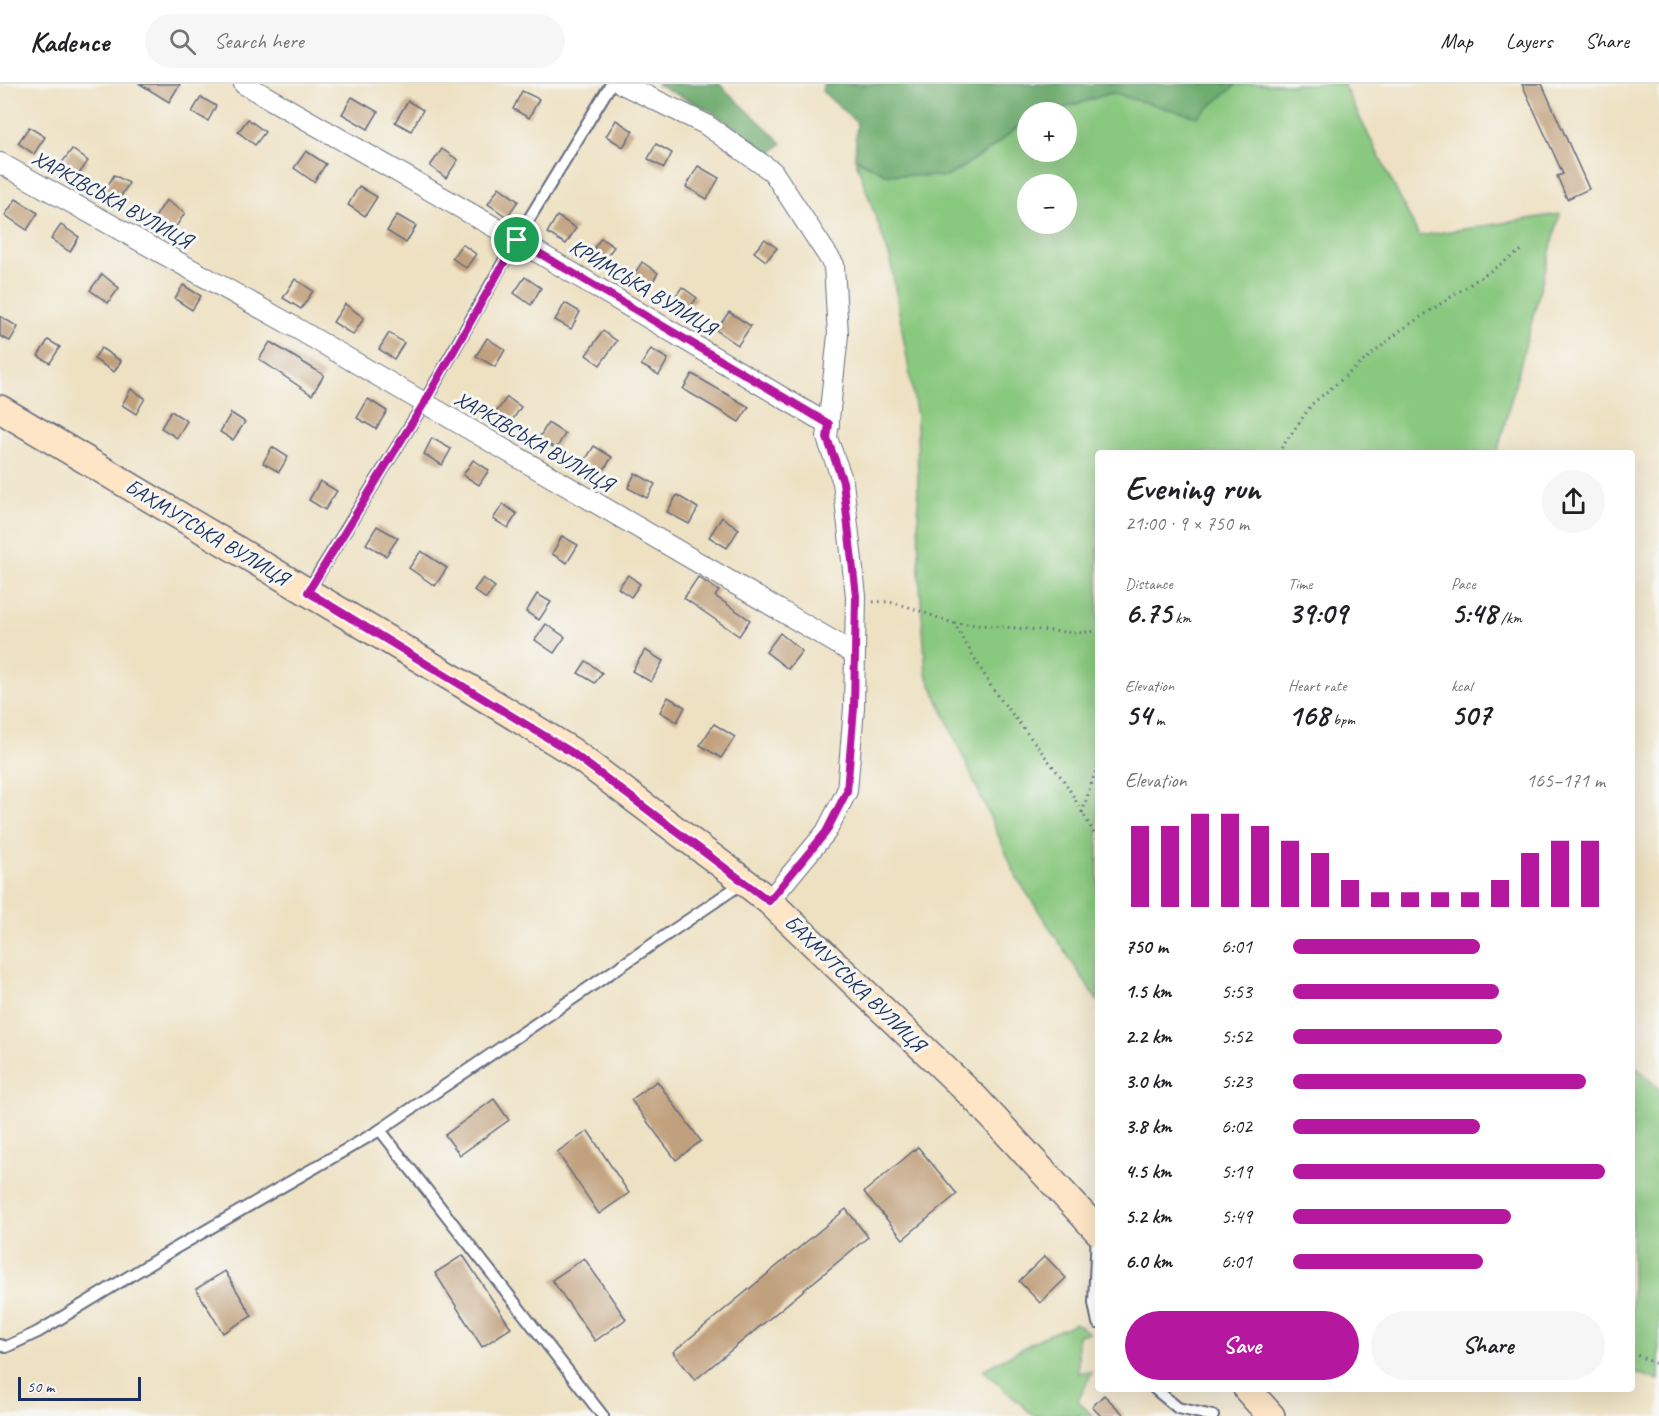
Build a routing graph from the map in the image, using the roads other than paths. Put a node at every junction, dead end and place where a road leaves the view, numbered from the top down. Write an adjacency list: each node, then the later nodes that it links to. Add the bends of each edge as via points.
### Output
1 (244, 84): 5 (street, КРИМСЬКА ВУЛИЦЯ)
2 (611, 84): 5 (lane)
3 (622, 84): 8 (street, via 705,124 773,171 834,265 838,334)
4 (0, 164): 6 (street, ХАРКІВСЬКА ВУЛИЦЯ, via 284,321)
5 (517, 240): 6 (lane); 8 (street, КРИМСЬКА ВУЛИЦЯ)
6 (423, 405): 9 (lane); 10 (street, ХАРКІВСЬКА ВУЛИЦЯ)
7 (0, 409): 9 (main road, БАХМУТСЬКА ВУЛИЦЯ)
8 (829, 424): 10 (street, via 827,438 843,482 856,604)
9 (308, 592): 11 (main road, БАХМУТСЬКА ВУЛИЦЯ, via 571,752)
10 (855, 654): 12 (street, via 847,791 826,832)
11 (745, 882): 12 (main road, БАХМУТСЬКА ВУЛИЦЯ); 13 (lane)
12 (769, 901): 14 (main road, БАХМУТСЬКА ВУЛИЦЯ, via 975,1098)
13 (380, 1130): 17 (lane, via 38,1332 6,1347); 20 (lane)
14 (1095, 1229)
15 (1095, 1279): 16 (lane)
16 (1095, 1308)
17 (0, 1345)
18 (1159, 1392): 21 (lane, via 1178,1408)
19 (1250, 1392): 22 (main road)
20 (603, 1416)
21 (1213, 1416)
22 (1271, 1416)

